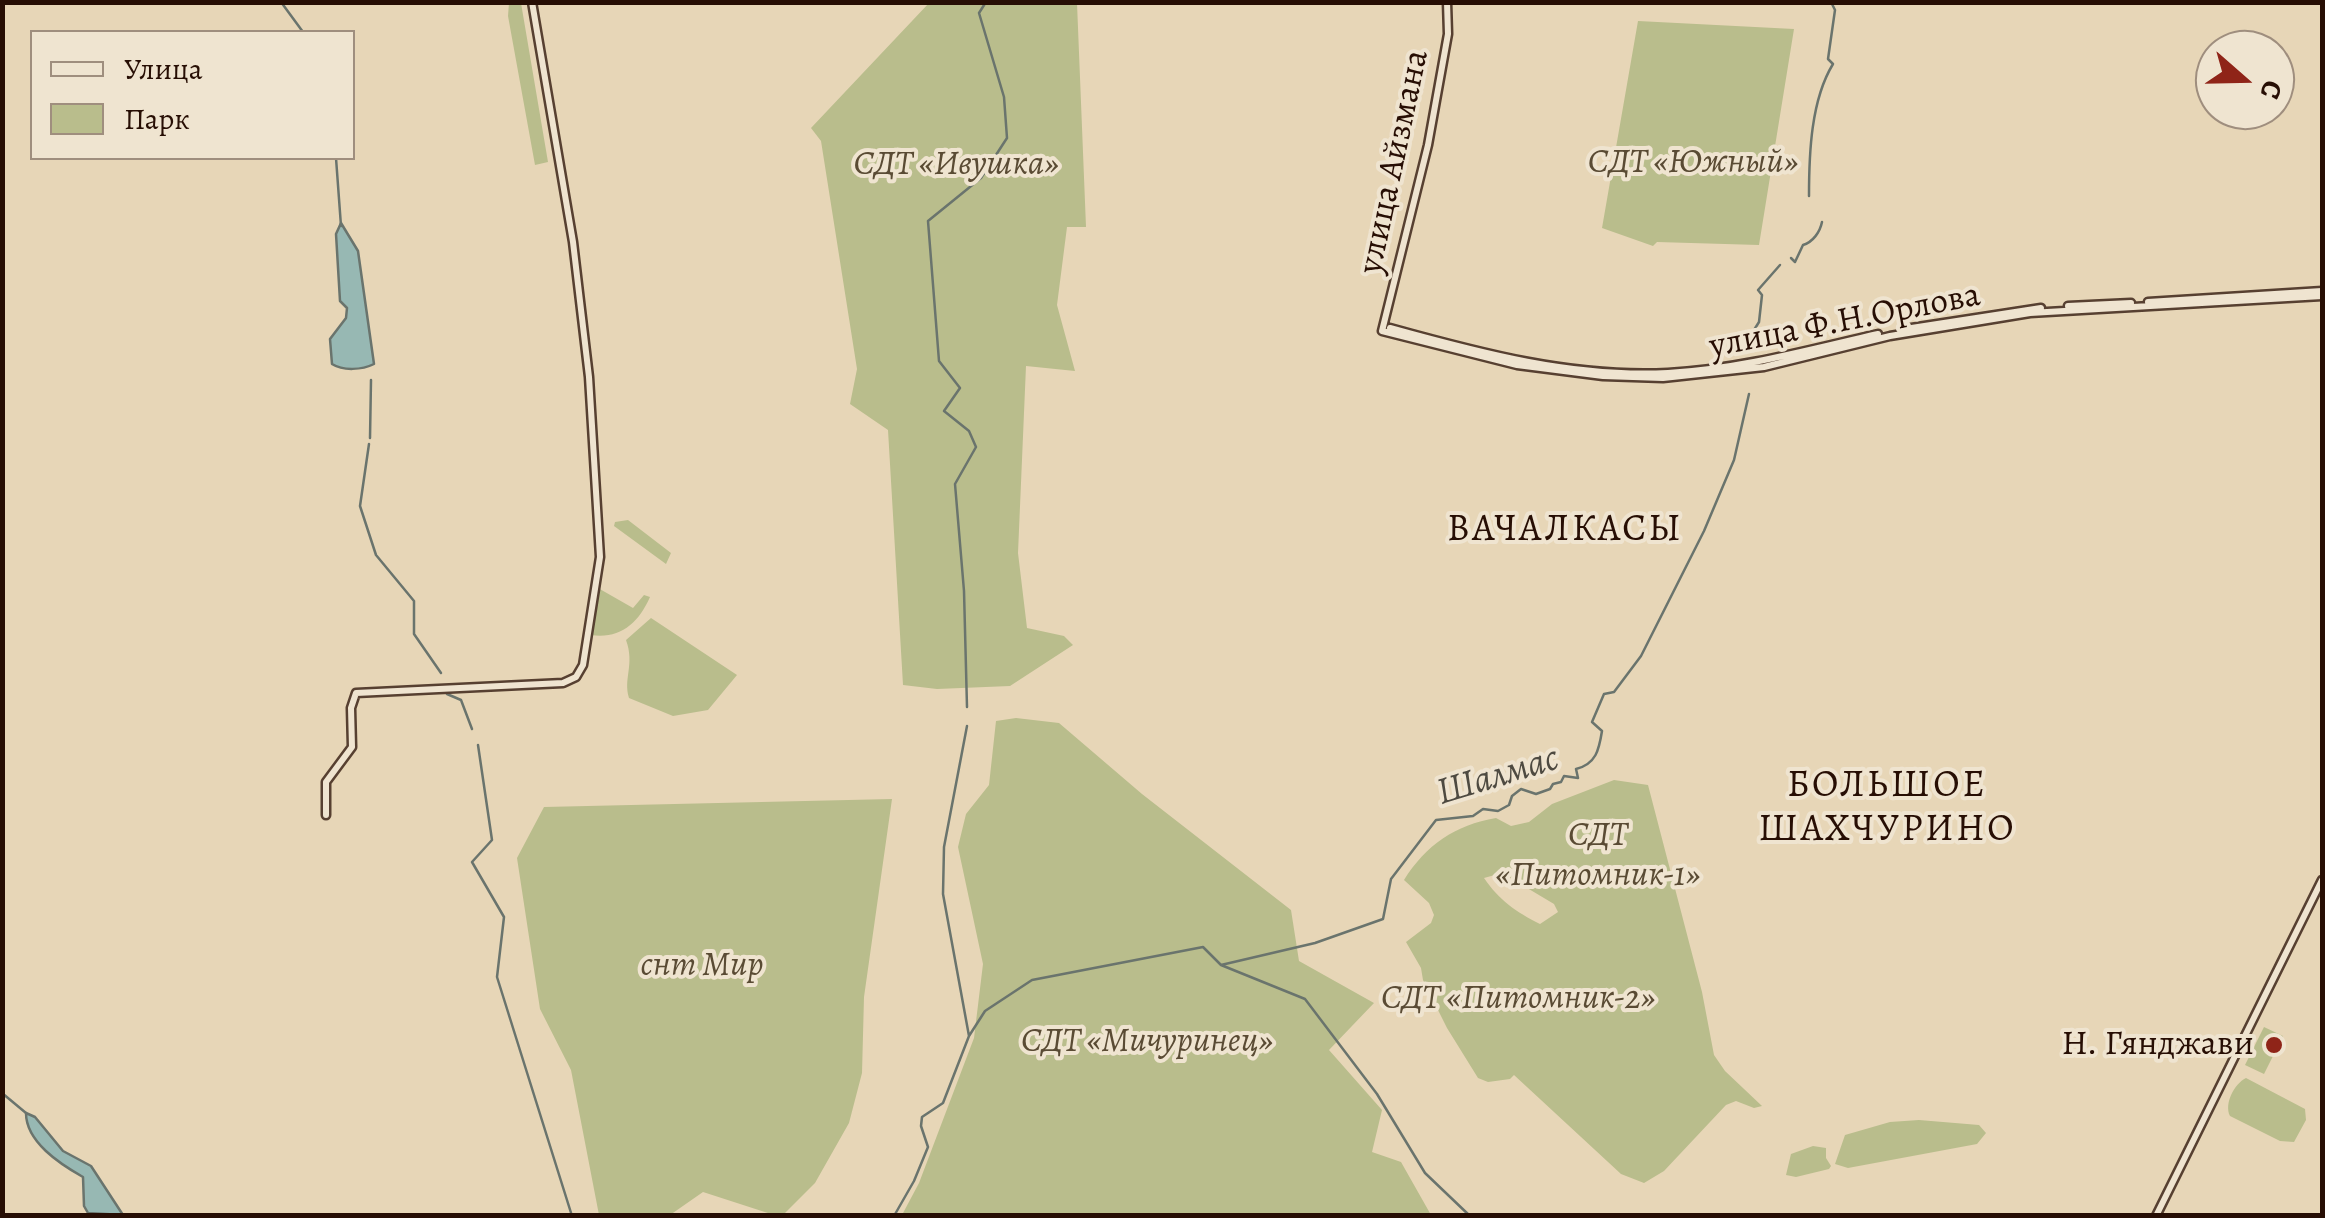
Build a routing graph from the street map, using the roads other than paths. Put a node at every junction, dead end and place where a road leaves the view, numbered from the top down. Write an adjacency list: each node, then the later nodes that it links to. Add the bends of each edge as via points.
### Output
1 (532, 2): 5 (street, via 589,378 600,557 582,665 563,684 356,693 352,747 326,782)
2 (1447, 2): 4 (street, улица Айзмана, via 1448,34 1428,145)
3 (2322, 294): 4 (street, улица Ф.Н.Орлова, via 2003,314 1778,359 1665,373 1607,374 1492,358)
4 (1383, 329)
5 (326, 815)
6 (2322, 880): 7 (street)
7 (2156, 1216)

